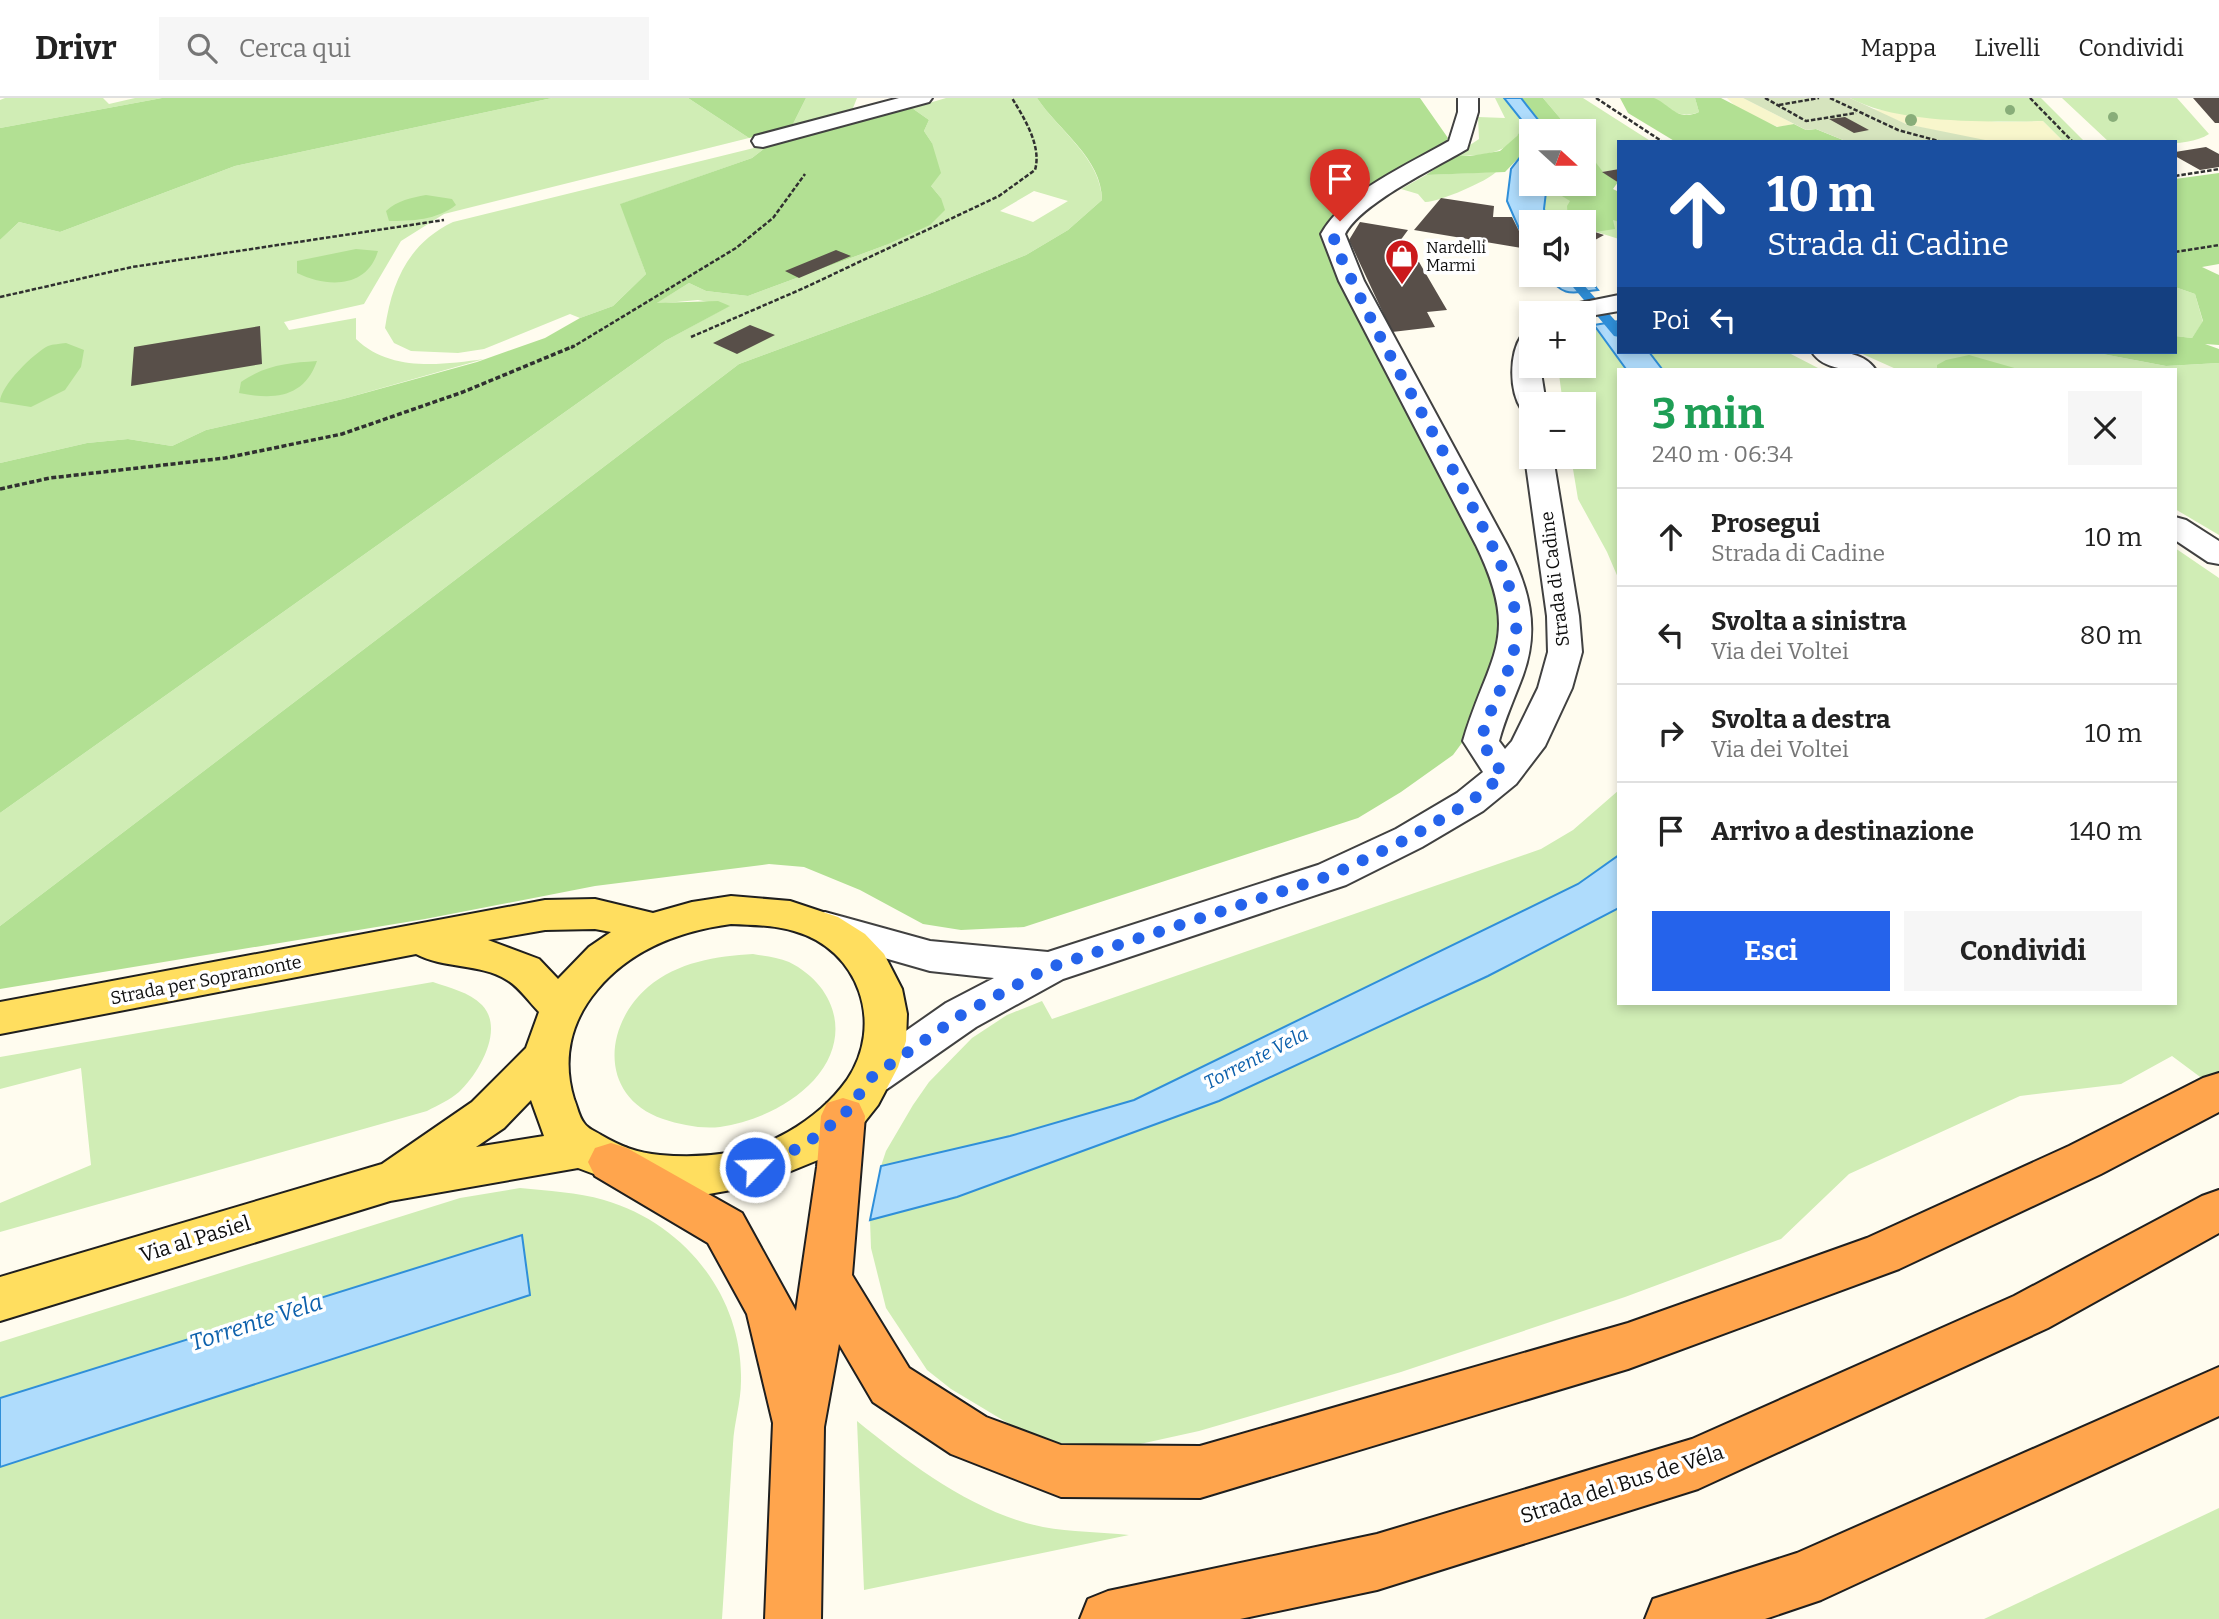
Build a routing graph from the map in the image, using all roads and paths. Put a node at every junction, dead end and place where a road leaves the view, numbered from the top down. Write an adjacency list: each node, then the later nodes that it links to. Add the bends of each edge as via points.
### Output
1 (922, 98): 14 (street)
2 (1012, 98): 24 (path, via 1039,158 1035,170 1018,183 804,288)
3 (1468, 98): 31 (street, via 1459,144 1359,204 1333,234 1363,303 1451,465 1508,584 1516,613 1516,637 1481,741)
4 (1596, 98): 11 (path)
5 (1765, 98): 9 (path)
6 (1819, 98): 9 (path)
7 (1830, 98): 10 (path)
8 (2030, 98): 13 (path)
9 (1778, 105): 10 (path, via 1806,121)
10 (1857, 113): 12 (path, via 1901,133)
11 (1660, 140)
12 (1933, 140)
13 (2071, 140)
14 (763, 141)
15 (808, 169): 28 (path, via 773,218 736,248 569,349 463,392 342,434 225,458 50,478)
16 (2219, 169): 17 (path)
17 (2177, 176)
18 (443, 220): 21 (path, via 132,267)
19 (2219, 245): 20 (path)
20 (2177, 252)
21 (0, 298)
22 (1615, 304): 23 (street)
23 (1596, 307)
24 (691, 337)
25 (1829, 354): 26 (street)
26 (1861, 368)
27 (1541, 469): 31 (street, Strada di Cadine, via 1565,652 1555,688 1527,746)
28 (0, 489)
29 (2177, 527): 30 (street)
30 (2219, 555)
31 (1503, 775): 35 (street, Strada di Cadine, via 1470,802 1409,838 1332,875)
32 (825, 927): 33 (main road, via 797,916 731,910); 35 (street, Strada di Cadine, via 930,956); 39 (main road, via 853,946 874,971 887,1003 886,1038)
33 (654, 928): 34 (main road, Strada per Sopramonte, via 595,914 545,915); 36 (main road, via 618,948 585,976)
34 (412, 941): 36 (main road, Strada per Sopramonte, via 495,957 524,970); 37 (main road, Strada per Sopramonte)
35 (1048, 968): 39 (street, Strada di Cadine, via 961,1015)
36 (560, 1008): 38 (main road)
37 (0, 1018)
38 (544, 1058): 42 (main road, via 547,1089 568,1138); 43 (main road, Via al Pasiel, via 488,1115)
39 (872, 1077): 41 (main road)
40 (2219, 1091): 45 (highway, via 2085,1160 1869,1259 1629,1346 1200,1472 1061,1471 969,1436 891,1385)
41 (843, 1116): 42 (main road, via 803,1146 755,1167 702,1177 650,1174); 45 (highway)
42 (598, 1155): 43 (main road, Via al Pasiel); 48 (highway, via 725,1228 771,1310)
43 (390, 1181): 46 (main road, Via al Pasiel)
44 (2219, 1210): 50 (highway, Strada del Bus de Véla, via 2031,1312 1698,1463 1377,1562)
45 (827, 1278): 48 (highway)
46 (0, 1298)
47 (2219, 1391): 51 (highway, via 1801,1580)
48 (798, 1427): 49 (highway)
49 (793, 1619)
50 (1108, 1619)
51 (1673, 1619)

